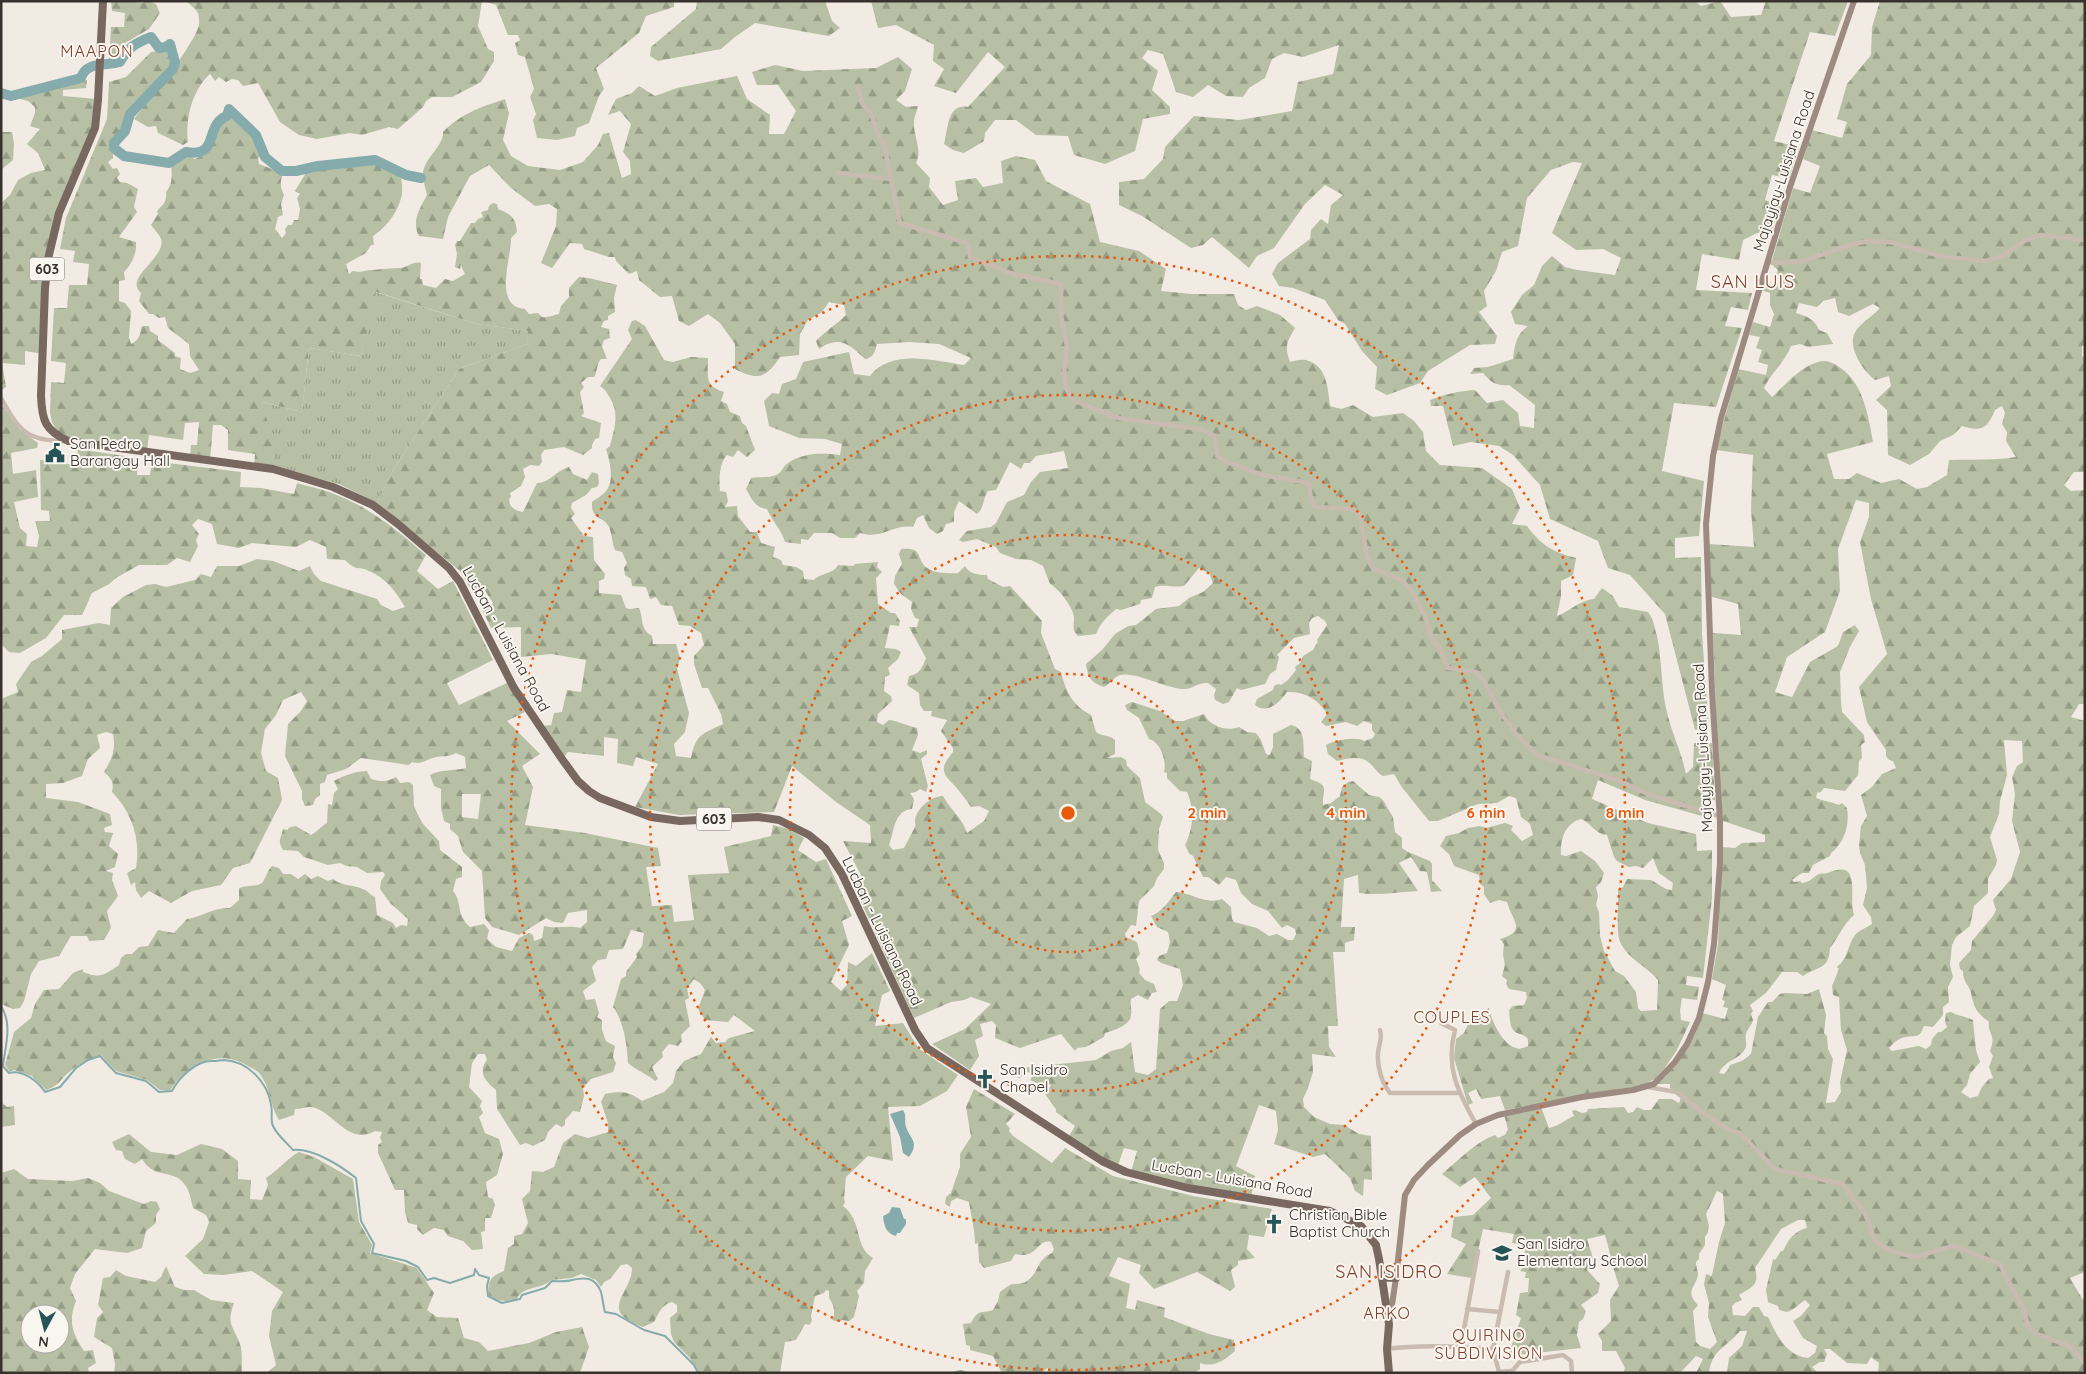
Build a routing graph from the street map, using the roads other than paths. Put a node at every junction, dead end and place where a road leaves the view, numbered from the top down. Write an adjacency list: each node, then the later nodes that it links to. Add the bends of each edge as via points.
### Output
1 (103, 1): 9 (main road, Lucban - Luisiana Road / 603, via 95,128 59,213 45,288 42,411 49,429)
2 (1854, 1): 7 (street, Majayjay-Luisiana Road, via 1790,187)
3 (858, 87): 5 (street, via 862,102 872,115 884,144)
4 (838, 173): 5 (street)
5 (891, 179): 10 (street, via 900,223 967,243 970,257 1013,274 1061,284 1061,316 1067,346 1064,373 1066,388 1074,400 1117,418 1200,429 1215,436 1217,456 1226,462 1263,475 1309,483 1314,507 1354,509 1361,518 1367,557 1374,569 1402,580 1424,614 1432,639 1448,668 1476,672 1498,710 1537,755)
6 (2085, 240): 7 (street, via 2040,235 2024,241 2003,256 1985,261 1940,256 1890,242 1869,241 1804,261)
7 (1768, 262): 10 (street, Majayjay-Luisiana Road, via 1721,418 1708,495 1706,524)
8 (1, 398): 9 (street, via 22,429 33,437)
9 (68, 441): 18 (main road, Lucban - Luisiana Road / 603, via 273,469 333,487 372,505 450,568 514,688 578,781 589,791 651,817 680,821 758,817 779,820 808,835 825,848 842,874 915,1030 927,1048 1102,1161 1126,1172 1188,1188 1321,1210 1361,1226 1376,1245)
10 (1719, 816): 13 (street, Majayjay-Luisiana Road, via 1720,863 1714,944 1699,1018 1675,1062 1659,1080)
11 (1439, 1011): 14 (street, via 1442,1024 1455,1030 1451,1057)
12 (1380, 1030): 14 (street, via 1382,1039 1378,1053 1383,1084 1390,1093)
13 (1644, 1087): 15 (street, Majayjay-Luisiana Road, via 1533,1107); 26 (street, via 1676,1092 1706,1116 1740,1133 1775,1170 1842,1184 1865,1213 1875,1241 1892,1252 1914,1257 1954,1246 2000,1264 2025,1313 2028,1327 2037,1334 2072,1347)
14 (1459, 1093): 15 (street)
15 (1476, 1124): 19 (street, Majayjay-Luisiana Road, via 1460,1135 1407,1188)
16 (1478, 1251): 20 (street)
17 (1508, 1272): 21 (street)
18 (1382, 1277): 19 (main road); 22 (main road, 603)
19 (1396, 1278): 22 (street, Majayjay-Luisiana Road)
20 (1467, 1309): 21 (street); 23 (street)
21 (1500, 1312): 24 (street)
22 (1389, 1324): 25 (main road, 603)
23 (1461, 1346): 24 (street); 25 (street)
24 (1493, 1349): 27 (street, via 1499,1372)
25 (1387, 1350): 28 (main road, 603)
26 (2085, 1363)
27 (1512, 1372): 29 (street, via 1520,1362 1564,1355 1571,1361)
28 (1389, 1373)
29 (1572, 1373)

